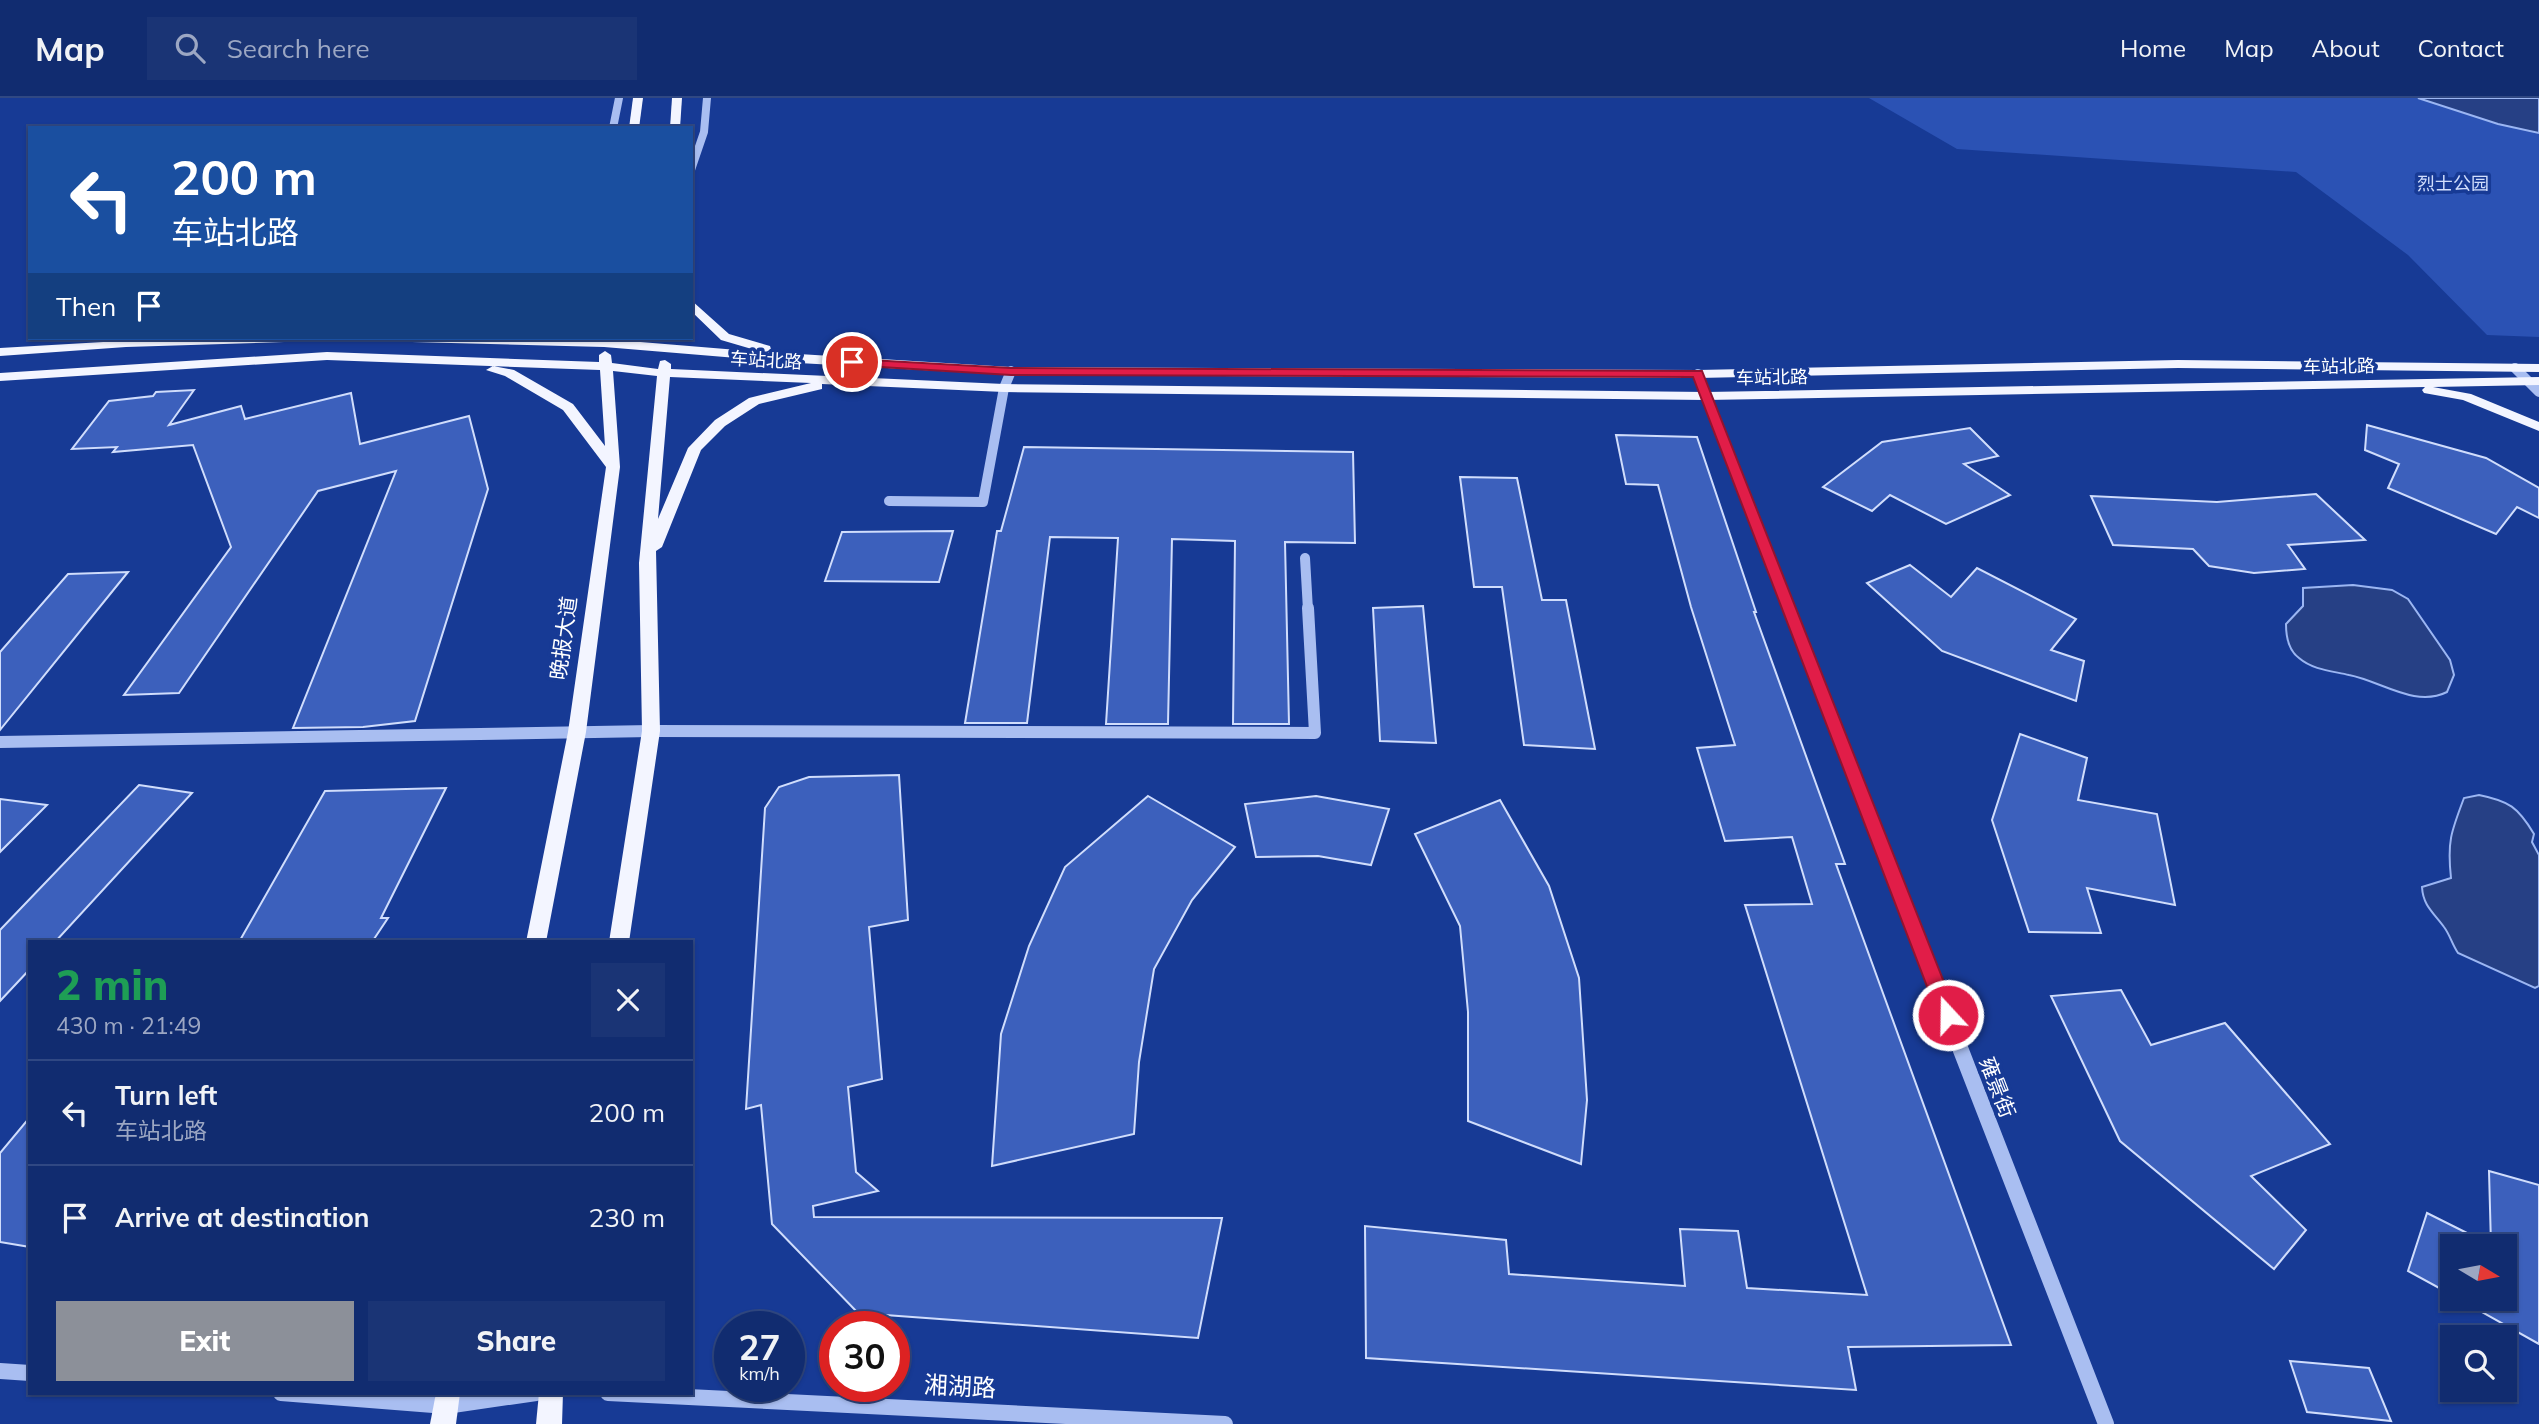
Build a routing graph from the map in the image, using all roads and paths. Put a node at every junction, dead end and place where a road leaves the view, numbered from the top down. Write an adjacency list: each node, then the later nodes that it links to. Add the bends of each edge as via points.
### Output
1 (619, 98): 5 (street)
2 (638, 98): 6 (main road)
3 (677, 98): 7 (main road)
4 (707, 98): 8 (street, via 704,132)
5 (613, 126)
6 (634, 126)
7 (675, 126)
8 (693, 164)
9 (693, 306): 15 (main road, via 725,337)
10 (205, 340): 13 (main road)
11 (605, 340): 12 (main road, 车站北路); 16 (main road, 晚报大道)
12 (669, 343): 15 (main road, 车站北路); 18 (main road)
13 (0, 352)
14 (427, 359): 16 (main road, 车站北路); 21 (main road, 车站北路, via 327,356); 28 (main road, via 509,373 568,407)
15 (799, 359): 17 (main road, 车站北路)
16 (606, 366): 18 (main road, 车站北路); 28 (main road, 晚报大道)
17 (1011, 371): 20 (main road, 车站北路); 24 (street)
18 (662, 373): 22 (main road, 车站北路); 31 (main road)
19 (2536, 373): 20 (main road, 车站北路, via 2515,368 2178,364); 23 (main road, 车站北路); 25 (street)
20 (1698, 374): 26 (street, 雍景街)
21 (0, 377)
22 (837, 381): 24 (main road, 车站北路); 31 (main road, via 754,401 720,422 695,448)
23 (2391, 383): 26 (main road, 车站北路); 27 (main road, via 2466,397)
24 (1004, 388): 26 (main road, 车站北路); 29 (street, via 983,502)
25 (2539, 392)
26 (1706, 396): 46 (street, 雍景街)
27 (2539, 427)
28 (613, 467): 33 (main road, 晚报大道)
29 (889, 501)
30 (1305, 558): 32 (street, via 1315,733)
31 (647, 563): 32 (main road)
32 (651, 731): 33 (street); 36 (main road)
33 (577, 732): 34 (street); 35 (main road, 晚报大道)
34 (0, 742)
35 (536, 940)
36 (619, 940)
37 (0, 1371): 38 (street)
38 (28, 1373)
39 (303, 1395): 43 (street)
40 (524, 1395): 43 (street)
41 (551, 1395): 44 (main road)
42 (648, 1395): 45 (street, 湘湖路)
43 (446, 1408)
44 (549, 1424)
45 (1225, 1424)
46 (2106, 1424)

